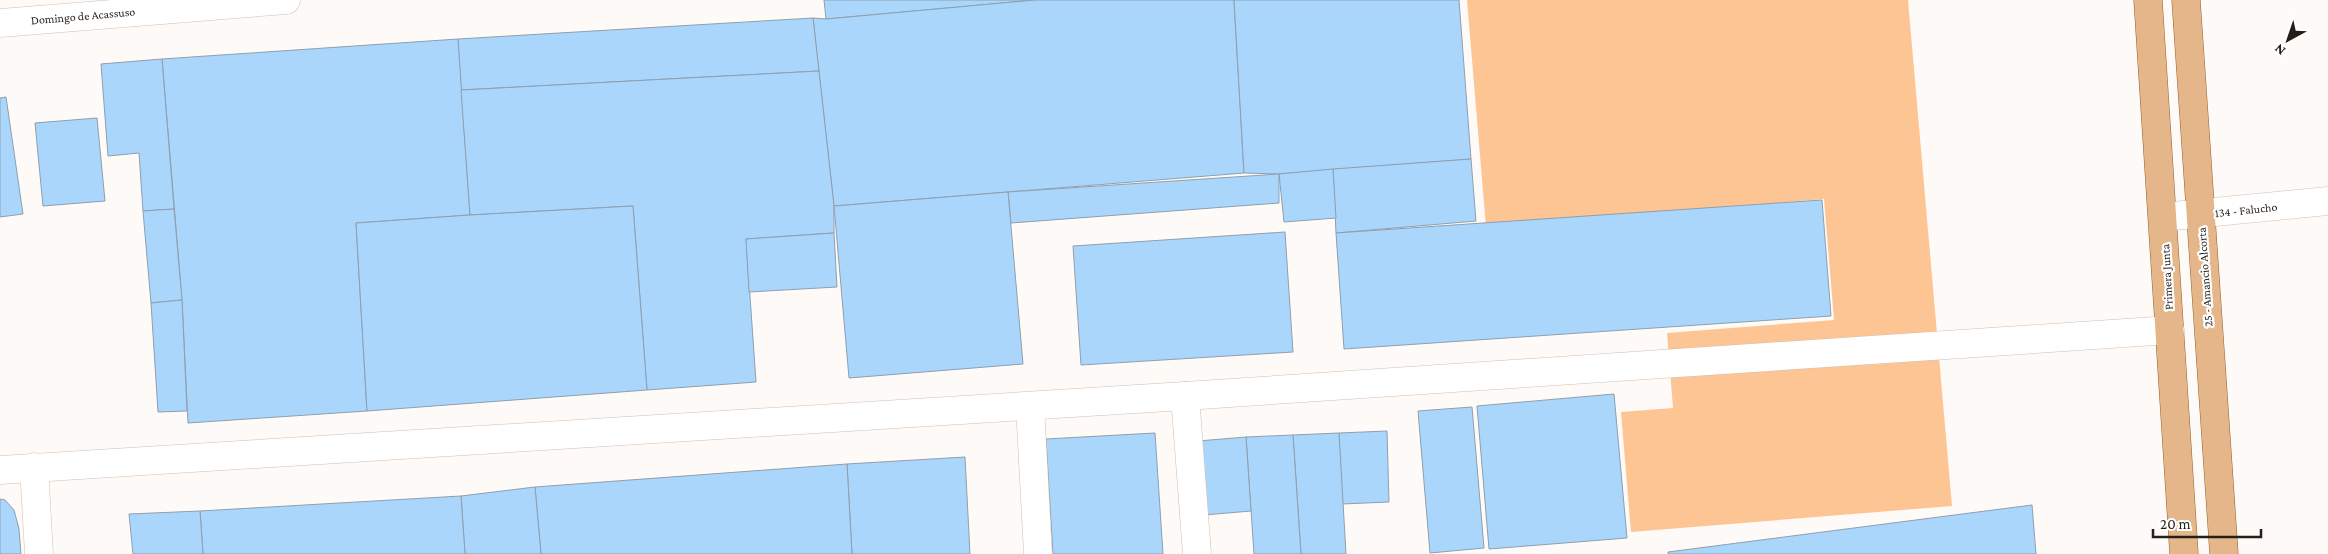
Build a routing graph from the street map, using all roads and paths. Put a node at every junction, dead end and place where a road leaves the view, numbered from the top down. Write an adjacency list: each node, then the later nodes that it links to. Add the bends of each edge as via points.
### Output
1 (284, 0): 4 (street, Domingo de Acassuso)
2 (2148, 0): 7 (main road, Primera Junta)
3 (2186, 0): 6 (main road, 25 - Amancio Alcorta)
4 (0, 23)
5 (2328, 201): 6 (street, 134 - Falucho)
6 (2201, 214): 7 (street, 134 - Falucho); 17 (main road, 25 - Amancio Alcorta)
7 (2164, 218): 8 (main road, Primera Junta)
8 (2170, 330): 9 (street); 16 (main road, Primera Junta)
9 (1185, 396): 10 (street); 15 (street)
10 (1030, 406): 11 (street); 14 (street)
11 (34, 467): 12 (street); 13 (street)
12 (0, 470)
13 (39, 554)
14 (1038, 554)
15 (1197, 554)
16 (2184, 554)
17 (2224, 554)

